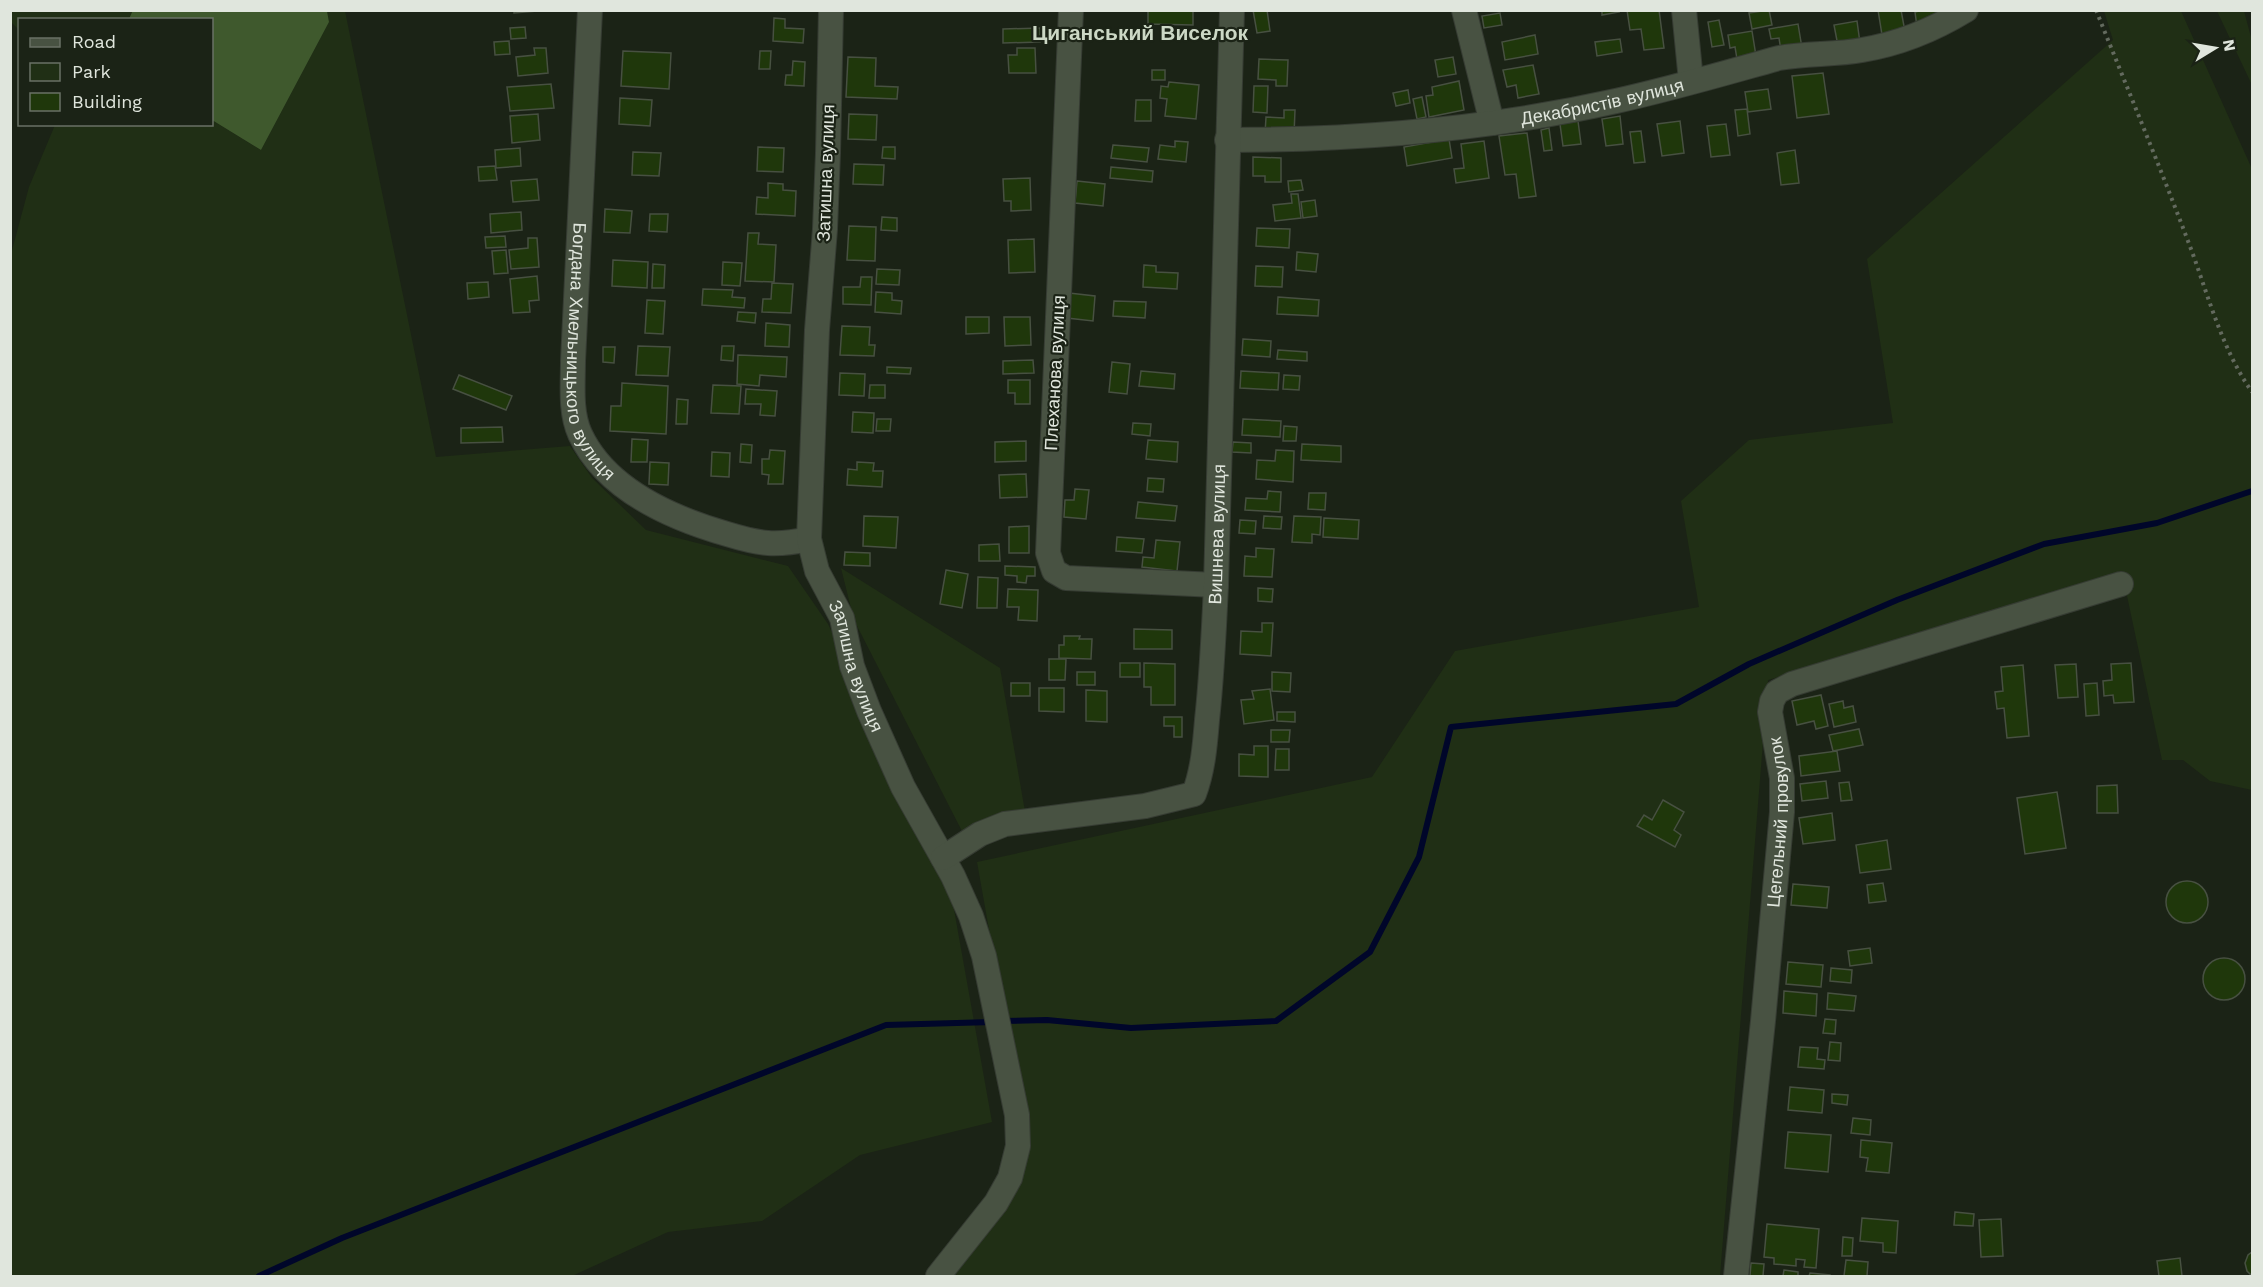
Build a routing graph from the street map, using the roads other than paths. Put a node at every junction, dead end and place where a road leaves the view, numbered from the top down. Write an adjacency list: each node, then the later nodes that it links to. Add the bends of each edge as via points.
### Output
1 (590, 10): 11 (street, Богдана Хмельницького вулиця, via 573,361 575,414 581,435 621,485 689,521 765,543)
2 (831, 10): 11 (street, Затишна вулиця, via 827,175)
3 (1071, 10): 13 (street, Плеханова вулиця, via 1048,553 1054,571 1066,578)
4 (1232, 10): 10 (street, Вишнева вулиця)
5 (1464, 10): 9 (street)
6 (1684, 10): 8 (street)
7 (1966, 10): 8 (street, Декабристів вулиця, via 1933,27 1879,46 1796,55)
8 (1691, 81): 9 (street, Декабристів вулиця, via 1614,101)
9 (1491, 123): 10 (street, Декабристів вулиця, via 1301,139)
10 (1227, 140): 13 (street, Вишнева вулиця)
11 (808, 539): 14 (street, Затишна вулиця, via 817,571 842,618 861,691 903,787)
12 (2121, 584): 16 (street, Цегельний провулок, via 1792,684 1777,692 1772,700 1771,726 1782,778 1782,812)
13 (1216, 585): 14 (street, Вишнева вулиця, via 1204,752 1194,794 1145,806 1005,824 980,834)
14 (943, 858): 15 (street, Затишна вулиця, via 984,956 1017,1115 1018,1146 1010,1178 991,1209)
15 (938, 1276)
16 (1736, 1276)

